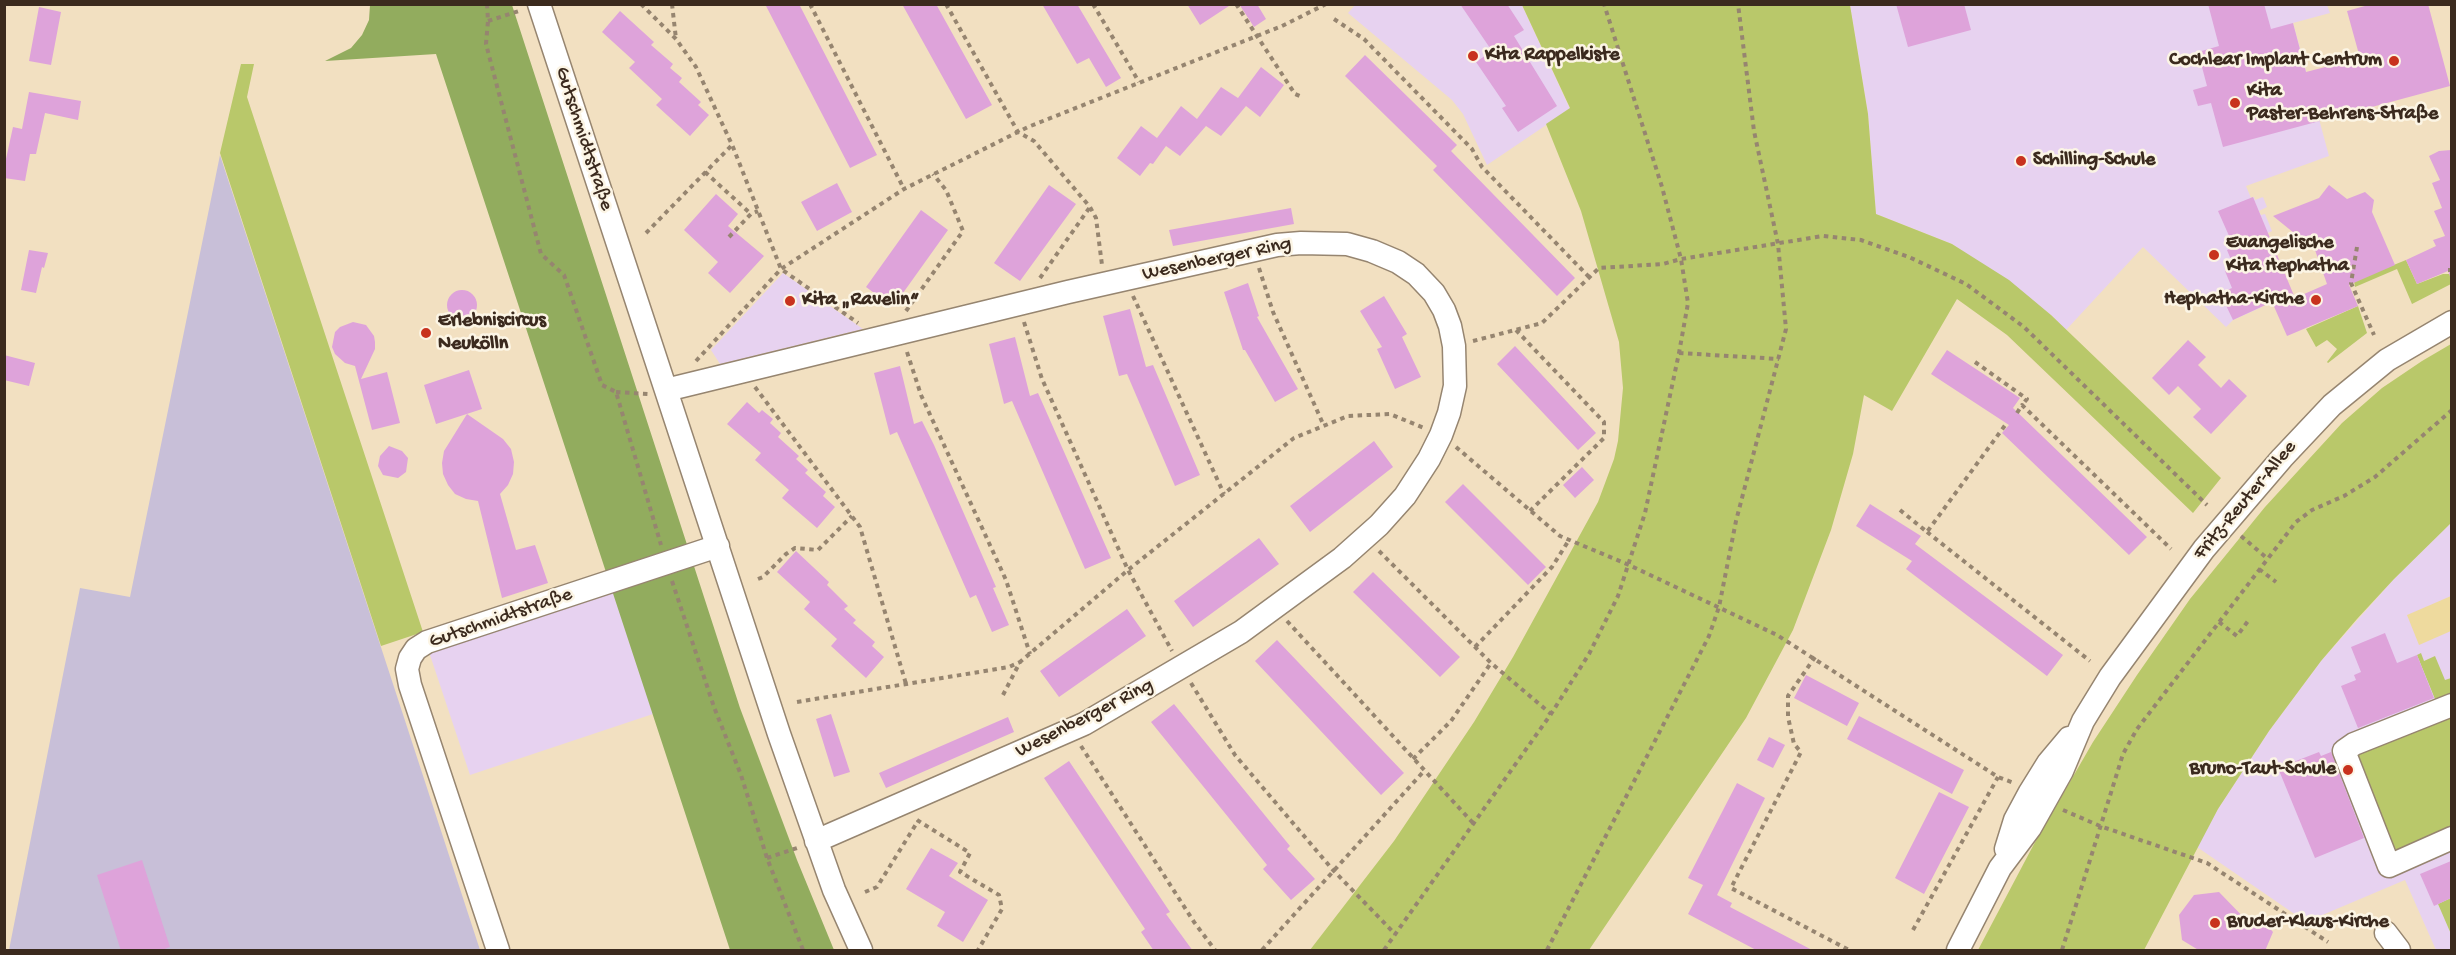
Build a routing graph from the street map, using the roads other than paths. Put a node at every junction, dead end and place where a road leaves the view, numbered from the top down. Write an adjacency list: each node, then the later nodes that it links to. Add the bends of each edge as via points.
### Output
1 (539, 4): 3 (street, Gutschmidtstraße)
2 (2451, 322): 10 (street, Fritz-Reuter-Allee, via 2387,360 2308,429 2189,568 2030,792 2015,820 2000,868)
3 (666, 390): 4 (street, Gutschmidtstraße); 7 (street, Wesenberger Ring, via 1028,301 1301,243 1347,244 1398,262 1416,274 1444,310 1454,346 1455,386 1449,413 1429,459 1405,496 1366,537 1276,609 1182,669 1071,730)
4 (718, 546): 7 (street, Gutschmidtstraße); 8 (street, Gutschmidtstraße, via 427,642 410,658 407,669 411,685)
5 (2451, 705): 6 (street, via 2344,751 2391,876)
6 (2451, 838)
7 (816, 841): 9 (street, Gutschmidtstraße)
8 (498, 951)
9 (861, 951)
10 (1958, 951)

